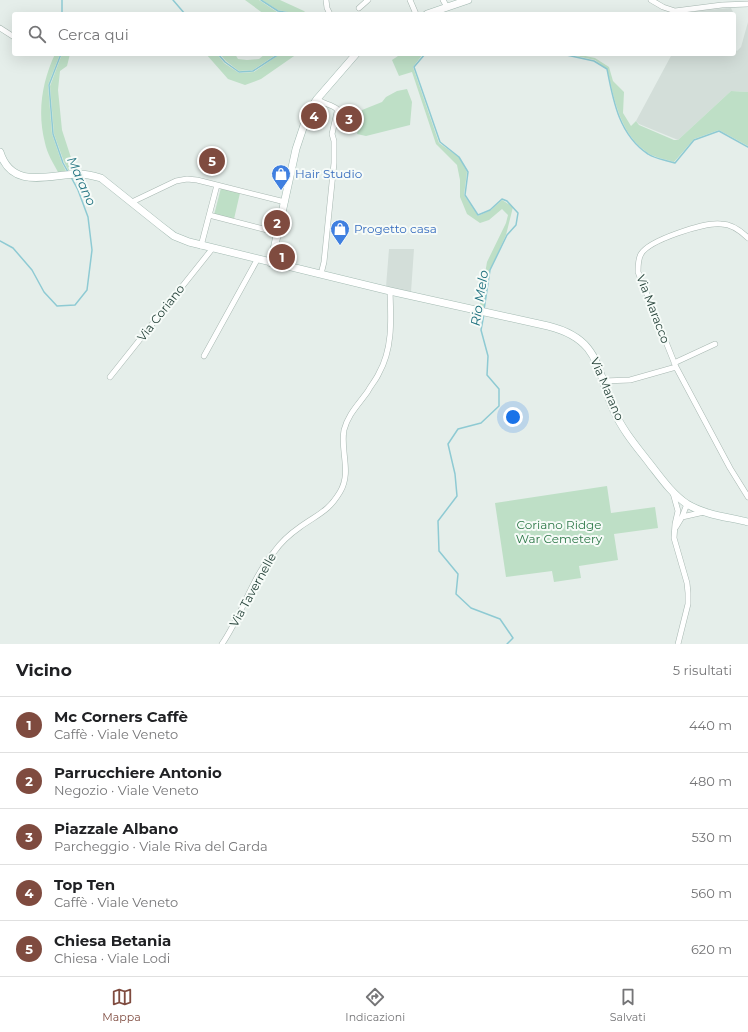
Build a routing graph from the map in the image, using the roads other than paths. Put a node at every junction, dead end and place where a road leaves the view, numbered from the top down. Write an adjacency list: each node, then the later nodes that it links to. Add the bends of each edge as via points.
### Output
1 (326, 0): 9 (street)
2 (368, 0): 8 (street)
3 (410, 0): 10 (street)
4 (468, 0): 6 (main road)
5 (651, 0): 7 (street, via 663,8 675,10)
6 (445, 3): 11 (main road)
7 (748, 4)
8 (359, 8)
9 (329, 12)
10 (415, 12)
11 (430, 12)
12 (0, 28): 13 (street)
13 (12, 36)
14 (354, 56): 15 (main road)
15 (317, 99): 19 (main road, via 310,110 296,149); 27 (street, via 335,107 337,112 332,130 334,163)
16 (0, 152): 18 (main road, Via Marano, via 9,167 26,177 91,175 100,178)
17 (217, 185): 18 (street, via 181,179); 19 (street); 20 (street)
18 (132, 202): 23 (main road, Via Marano, via 174,236)
19 (285, 202): 21 (main road)
20 (209, 215): 21 (street); 23 (street)
21 (279, 233): 26 (main road)
22 (748, 238): 31 (street, Via Maracco, via 738,230 722,224 703,225 657,241 641,254 638,272)
23 (200, 246): 24 (main road, Via Marano)
24 (212, 249): 25 (main road, Via Marano); 32 (street, Via Coriano)
25 (257, 260): 26 (main road, Via Marano); 30 (street)
26 (271, 263): 27 (main road, Via Marano)
27 (321, 274): 28 (main road, Via Marano)
28 (390, 290): 33 (main road, Via Marano, via 572,334 591,353); 40 (street, Via Tavernelle, via 391,326 387,354 365,396 349,416 345,429 345,484 323,513 293,532 272,553)
29 (715, 344): 31 (street)
30 (204, 356)
31 (675, 365): 33 (street, via 630,380); 35 (street, Via Maracco)
32 (110, 377)
33 (604, 381): 34 (main road, Via Marano, via 614,411 625,431)
34 (672, 492): 36 (main road, Via Marano); 38 (street)
35 (748, 497)
36 (687, 504): 37 (main road, Via Marano); 38 (street)
37 (704, 512): 38 (street); 39 (main road, Via Marano)
38 (680, 516): 41 (street, via 674,538 687,583 688,604)
39 (748, 522)
40 (222, 644)
41 (678, 644)

